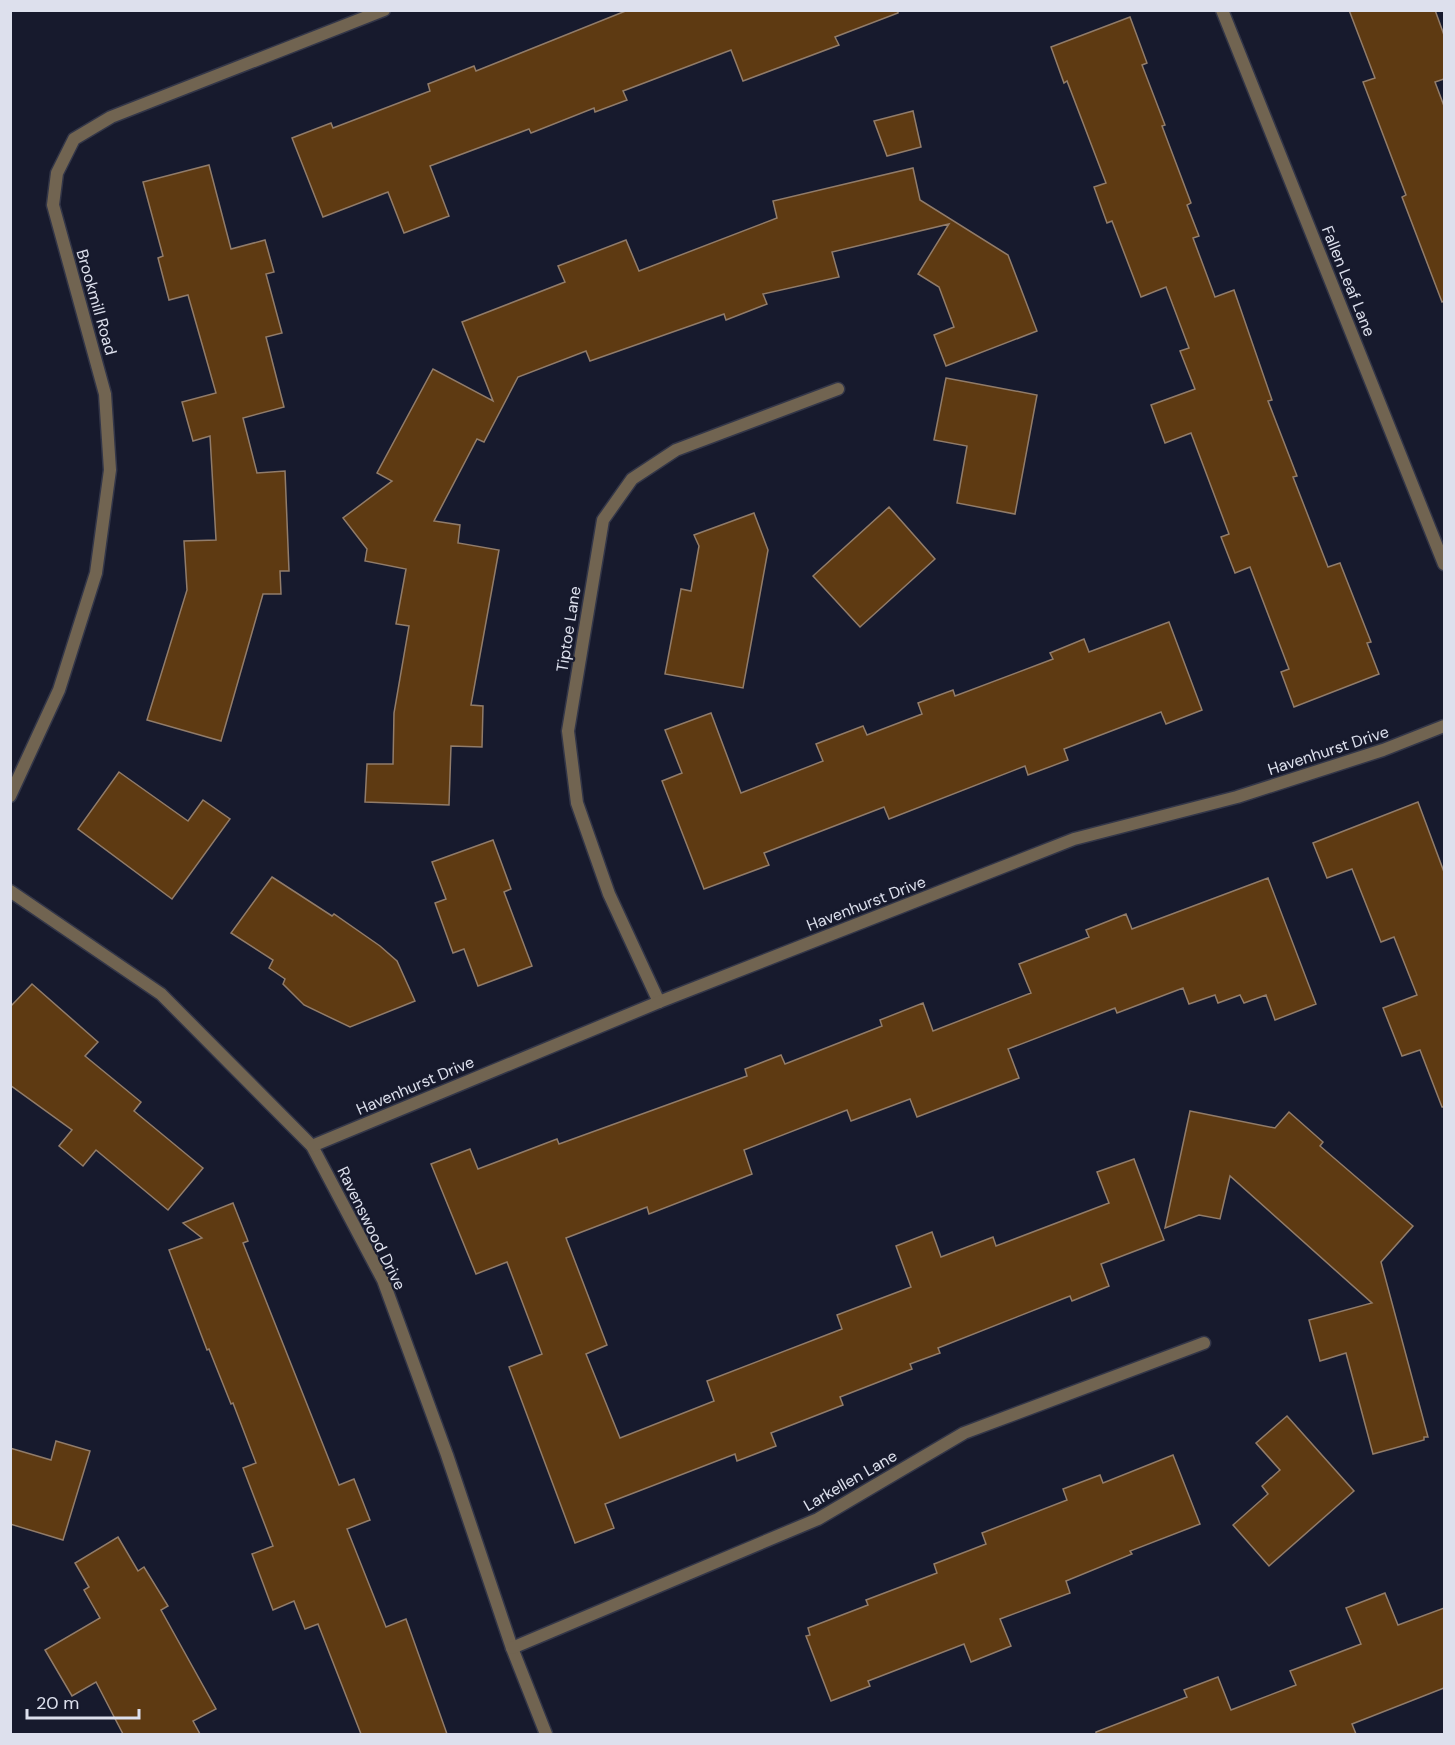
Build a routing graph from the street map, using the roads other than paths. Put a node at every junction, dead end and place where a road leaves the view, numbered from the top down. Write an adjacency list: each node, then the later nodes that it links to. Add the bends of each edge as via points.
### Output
1 (384, 10): 6 (street, Brookmill Road, via 111,117 74,139 57,173 53,205 105,394 110,470 96,573 59,690)
2 (1222, 10): 4 (street, Fallen Leaf Lane)
3 (838, 388): 8 (street, Tiptoe Lane, via 676,450 632,479 603,520 568,731 577,803 609,894)
4 (1444, 564)
5 (1444, 726): 8 (street, Havenhurst Drive, via 1237,797 1074,839)
6 (10, 796)
7 (10, 891): 9 (street, Ravenswood Drive, via 161,994)
8 (659, 1002): 9 (street, Havenhurst Drive)
9 (312, 1146): 11 (street, Ravenswood Drive, via 383,1280)
10 (1204, 1343): 11 (street, Larkellen Lane, via 964,1433 818,1519)
11 (512, 1648): 12 (street, Ravenswood Drive)
12 (546, 1734)

